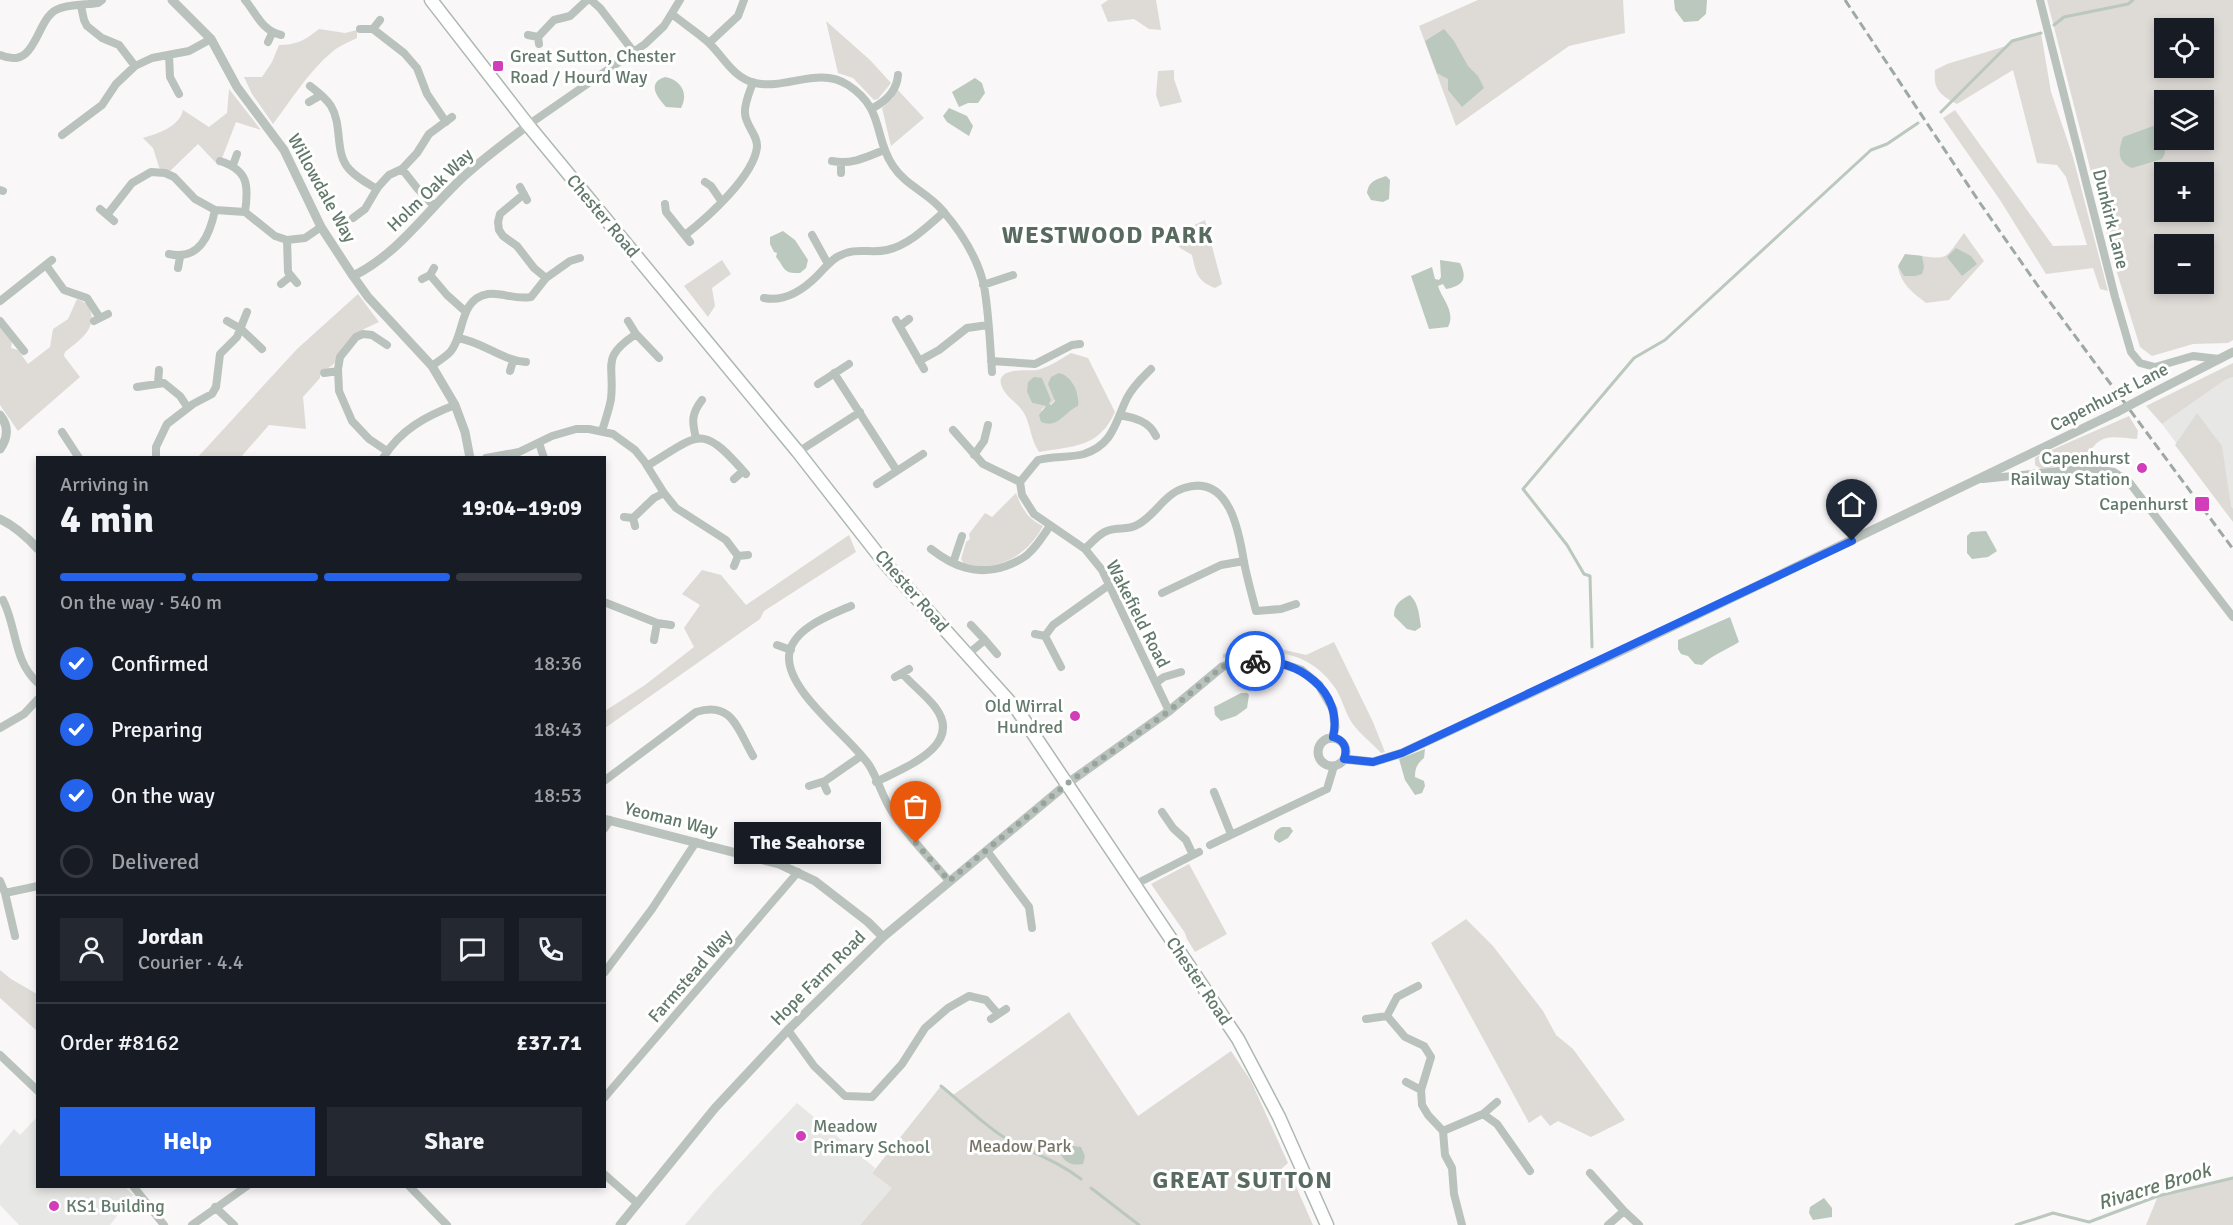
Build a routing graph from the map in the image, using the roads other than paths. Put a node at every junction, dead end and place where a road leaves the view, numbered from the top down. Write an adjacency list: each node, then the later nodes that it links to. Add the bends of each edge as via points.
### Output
1 (102, 0): 10 (street)
2 (245, 0): 17 (street, via 277,34)
3 (431, 0): 30 (main road, Chester Road)
4 (587, 0): 15 (street, via 570,16 554,20 539,40)
5 (591, 0): 19 (street)
6 (680, 0): 11 (street)
7 (744, 0): 18 (street, via 738,16)
8 (2040, 0): 84 (street, Dunkirk Lane, via 2131,351 2140,363 2155,367 2193,356)
9 (177, 1): 16 (street, Willowdale Way)
10 (81, 6): 20 (street, via 57,9 47,17 25,53 8,58); 22 (street, via 87,26 119,45)
11 (672, 14): 18 (street); 19 (street, via 656,35)
12 (380, 20): 14 (street)
13 (360, 29): 14 (street)
14 (373, 29): 38 (street, via 417,68 427,94 449,119 429,134)
15 (528, 35)
16 (211, 39): 21 (street, via 189,51); 51 (street, Willowdale Way, via 237,87 288,157)
17 (268, 42)
18 (709, 43): 24 (street, via 738,75)
19 (633, 51): 30 (street)
20 (0, 55)
21 (169, 55): 22 (street); 26 (street, via 170,77)
22 (135, 66): 31 (street, via 102,105)
23 (899, 81): 29 (street, via 890,97)
24 (753, 82): 29 (street, via 766,85 822,76 847,84); 43 (street, via 744,115 757,147 747,172)
25 (310, 86): 27 (street)
26 (178, 94)
27 (321, 95): 28 (street); 41 (street, via 336,118 342,159 358,177)
28 (309, 102)
29 (873, 108): 32 (street)
30 (528, 124): 45 (street, Holm Oak Way, via 469,171); 116 (main road, Chester Road)
31 (62, 135)
32 (884, 150): 36 (street); 49 (street, via 903,179 933,199)
33 (237, 154): 37 (street)
34 (220, 161): 37 (street)
35 (832, 161): 36 (street)
36 (841, 163): 39 (street)
37 (233, 165): 48 (street, via 245,180)
38 (402, 169): 41 (street, via 389,175); 45 (street)
39 (841, 173)
40 (710, 182): 43 (street)
41 (377, 189): 50 (street)
42 (524, 194): 61 (street, via 500,214 499,230)
43 (722, 202): 44 (street, via 688,238 666,212)
44 (665, 204)
45 (434, 206): 60 (street, Holm Oak Way, via 402,241)
46 (100, 209): 47 (street, via 111,218 132,183 151,172 174,177 195,199)
47 (215, 210): 48 (street); 55 (street, via 207,239)
48 (245, 212): 53 (street, via 275,236)
49 (944, 212): 57 (street, via 895,248 852,250); 64 (street, via 972,253)
50 (353, 218)
51 (321, 227): 53 (street, via 305,238); 60 (street, Willowdale Way)
52 (812, 235): 57 (street)
53 (287, 240): 63 (street, via 288,272 294,280)
54 (170, 254): 55 (street)
55 (180, 256): 58 (street)
56 (580, 258): 61 (street)
57 (828, 264): 65 (street, via 790,295 774,300)
58 (178, 268)
59 (1013, 275): 64 (street)
60 (353, 276): 90 (street, Willowdale Way)
61 (546, 278): 68 (street, via 531,297 487,294 476,299)
62 (422, 279): 68 (street, via 432,271 447,295)
63 (281, 284)
64 (983, 285): 74 (street)
65 (764, 298)
66 (0, 301): 69 (street, via 49,262 64,290 87,298)
67 (247, 312): 75 (street)
68 (466, 312): 77 (street)
69 (100, 318)
70 (909, 319): 86 (street, via 898,323)
71 (0, 321): 81 (street)
72 (227, 321): 75 (street)
73 (628, 321): 76 (street)
74 (988, 325): 86 (street, via 967,328); 87 (street)
75 (241, 329): 80 (street); 104 (street, via 220,354 218,381 212,394)
76 (636, 334): 83 (street); 111 (street, via 618,347 610,362 611,399)
77 (458, 338): 85 (street); 90 (street, via 450,352)
78 (1074, 342): 87 (street, via 1035,364)
79 (387, 345): 94 (street, via 363,334 340,357)
80 (262, 349)
81 (24, 351)
82 (2233, 352): 84 (street, Capenhurst Lane)
83 (658, 358)
84 (2219, 359): 128 (street, Capenhurst Lane, bridge)
85 (513, 361): 88 (street); 95 (street)
86 (919, 361): 91 (street)
87 (991, 361): 96 (street)
88 (526, 363)
89 (849, 364): 98 (street)
90 (432, 366): 103 (street, Willowdale Way)
91 (924, 369)
92 (1151, 369): 106 (street, via 1136,384)
93 (159, 370): 99 (street)
94 (338, 371): 97 (street); 117 (street, via 339,392 352,421)
95 (510, 371)
96 (992, 372)
97 (324, 373)
98 (834, 373): 100 (street); 105 (street)
99 (158, 383): 101 (street); 104 (street, via 172,388)
100 (818, 384)
101 (137, 387)
102 (702, 400): 113 (street, via 692,417)
103 (455, 405): 117 (street, via 401,434); 122 (street, Willowdale Way)
104 (188, 408): 121 (street, via 163,429)
105 (860, 412): 116 (street); 126 (street)
106 (1120, 415): 110 (street, via 1139,419); 129 (street, via 1115,430 1095,449 1075,456 1038,460)
107 (3, 418): 115 (street, via 6,440)
108 (988, 425): 119 (street, via 984,441)
109 (953, 430): 119 (street)
110 (1155, 430)
111 (602, 431): 114 (street, via 576,429); 125 (street, via 626,442)
112 (62, 432): 120 (street)
113 (696, 438): 125 (street); 127 (street, via 705,437 720,445 744,472)
114 (539, 443): 123 (street); 124 (street)
115 (0, 449)
116 (798, 452): 162 (main road, Chester Road, via 884,562)
117 (385, 454)
118 (923, 454): 126 (street)
119 (974, 455): 129 (street, via 983,464)
120 (79, 456)
121 (156, 456)
122 (470, 456)
123 (497, 456)
124 (543, 456)
125 (647, 466): 131 (street)
126 (897, 471): 130 (street)
127 (734, 479)
128 (1982, 479): 151 (street, via 2088,468 2114,472 2129,482); 175 (street, Capenhurst Lane, via 1402,753 1373,762)
129 (1020, 482): 134 (street, Wakefield Road, via 1022,495 1034,514)
130 (877, 484)
131 (664, 493): 132 (street, via 654,498 634,522); 140 (street, via 683,514 726,540)
132 (624, 516)
133 (0, 519): 136 (street)
134 (1050, 526): 138 (street, Wakefield Road); 142 (street, via 1030,553 1011,564 985,572)
135 (962, 536): 142 (street)
136 (36, 547)
137 (931, 549): 142 (street)
138 (1085, 549): 141 (street, via 1102,533 1138,525 1174,493 1195,486 1207,487 1226,502 1233,514); 144 (street, Wakefield Road)
139 (748, 555): 140 (street)
140 (738, 556): 143 (street)
141 (1244, 561): 145 (street, via 1221,565); 148 (street, via 1256,611)
142 (953, 563)
143 (734, 566)
144 (1109, 585): 157 (street, via 1053,625); 168 (street, Wakefield Road)
145 (1162, 593)
146 (3, 600): 167 (street, via 11,615 16,648)
147 (606, 603): 152 (street)
148 (1296, 604)
149 (851, 606): 150 (street)
150 (833, 614): 153 (street); 161 (street, via 802,632)
151 (2233, 617)
152 (657, 623): 154 (street); 158 (street)
153 (837, 624)
154 (671, 625)
155 (970, 625): 159 (street)
156 (1035, 634): 157 (street)
157 (1045, 636): 164 (street)
158 (654, 640)
159 (985, 640): 162 (street); 163 (street)
160 (777, 645): 161 (street)
161 (791, 650): 174 (street, via 790,665 803,692)
162 (968, 654): 180 (main road, Chester Road, via 1018,711)
163 (997, 654)
164 (1061, 667)
165 (1182, 672): 168 (street)
166 (902, 673): 179 (street, via 936,708 941,717 942,736 928,754)
167 (36, 679)
168 (1157, 682): 170 (street, Wakefield Road)
169 (36, 701): 171 (street, via 24,714)
170 (1169, 711): 172 (street, Hope Farm Road, via 1222,667 1270,660 1301,670 1319,685 1333,709); 180 (street, Hope Farm Road)
171 (0, 728)
172 (1333, 737): 175 (street, via 1344,745); 176 (street, via 1319,744 1317,754 1322,763)
173 (753, 756): 177 (street, via 730,717 721,709 709,708 696,712)
174 (861, 756): 178 (street); 179 (street)
175 (1344, 759): 176 (street)
176 (1334, 766): 186 (street, via 1327,789)
177 (606, 780)
178 (823, 782): 181 (street); 182 (street)
179 (876, 782): 192 (street, via 902,826)
180 (1068, 783): 189 (street, Hope Farm Road); 193 (main road, Chester Road)
181 (809, 786)
182 (827, 791)
183 (1214, 792): 186 (street)
184 (1162, 812): 193 (street, via 1196,853)
185 (607, 820): 187 (street, Yeoman Way)
186 (1231, 834): 188 (street)
187 (696, 842): 190 (street, Yeoman Way); 199 (street)
188 (1210, 845)
189 (987, 851): 192 (street, Hope Farm Road); 196 (street, via 1029,907)
190 (798, 872): 198 (street, Yeoman Way, via 840,899); 209 (street, Farmstead Way)
191 (0, 881): 195 (street)
192 (949, 881): 198 (street, Hope Farm Road)
193 (1134, 885): 227 (main road, Chester Road, via 1238,1039 1279,1117)
194 (36, 886): 195 (street)
195 (5, 894): 197 (street)
196 (1032, 928)
197 (15, 936)
198 (883, 937): 204 (street, Hope Farm Road)
199 (606, 970)
200 (1418, 986): 202 (street, via 1397,997)
201 (1006, 1009): 204 (street, via 994,1017 986,1000 969,996 948,1008 925,1028 902,1064 872,1097 845,1096 814,1066)
202 (1387, 1016): 203 (street); 208 (street, via 1405,1037 1424,1046 1431,1057)
203 (1366, 1019)
204 (788, 1030): 219 (street, Hope Farm Road, via 715,1108)
205 (0, 1055): 207 (street)
206 (1406, 1082): 208 (street)
207 (36, 1089)
208 (1421, 1090): 212 (street, via 1422,1105)
209 (606, 1096)
210 (1497, 1102): 211 (street)
211 (1483, 1114): 212 (street); 213 (street, via 1521,1150 1523,1163)
212 (1443, 1131): 228 (street)
213 (1530, 1171)
214 (1590, 1173): 221 (street)
215 (606, 1176): 219 (street)
216 (135, 1188): 222 (street)
217 (245, 1188): 220 (street)
218 (411, 1188): 225 (street)
219 (637, 1203): 226 (street, Hope Farm Road)
220 (215, 1207): 223 (street); 224 (street)
221 (1624, 1211): 229 (street); 230 (street)
222 (164, 1225)
223 (192, 1225)
224 (234, 1225)
225 (447, 1225)
226 (620, 1225)
227 (1327, 1225)
228 (1462, 1225)
229 (1608, 1225)
230 (1639, 1225)

